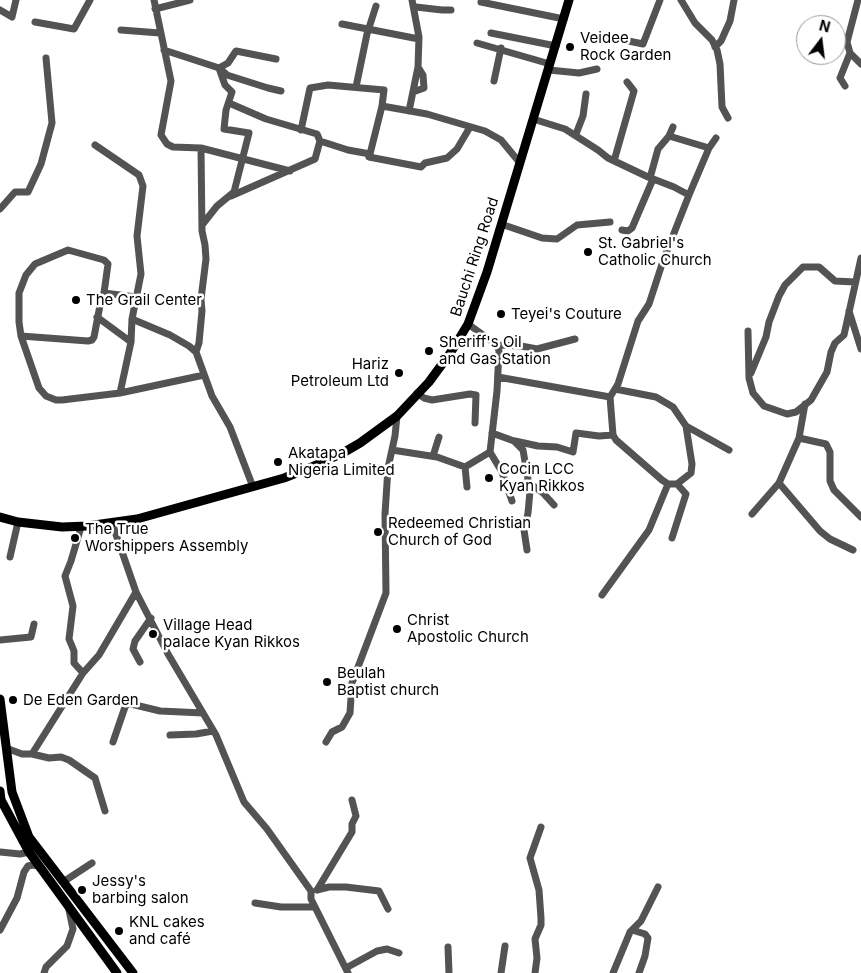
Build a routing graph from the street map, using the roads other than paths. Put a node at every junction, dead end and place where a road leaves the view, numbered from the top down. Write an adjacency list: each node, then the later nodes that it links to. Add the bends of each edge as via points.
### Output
1 (16, 0): 14 (street, via 12,17)
2 (90, 0): 18 (street, via 74,29)
3 (154, 0): 13 (street)
4 (190, 0): 13 (street)
5 (569, 0): 17 (main road, Bauchi Ring Road)
6 (660, 0): 25 (street, via 643,44)
7 (682, 0): 28 (street, via 695,23)
8 (734, 0): 28 (street, via 730,20)
9 (858, 0): 16 (street)
10 (481, 2): 17 (street)
11 (415, 4): 15 (street); 24 (street)
12 (376, 6): 20 (street)
13 (155, 9): 22 (street)
14 (0, 10)
15 (451, 10)
16 (858, 13): 31 (street, via 847,42)
17 (564, 19): 27 (main road, Bauchi Ring Road)
18 (36, 22)
19 (342, 24): 20 (street)
20 (369, 29): 24 (street); 41 (street)
21 (121, 30): 22 (street)
22 (160, 32): 30 (street)
23 (491, 33): 27 (street)
24 (419, 39): 46 (street, via 418,67 423,75 424,88 413,92)
25 (619, 39)
26 (477, 43): 29 (street)
27 (556, 46): 35 (main road, Bauchi Ring Road)
28 (716, 47): 48 (street, via 722,107)
29 (501, 48): 35 (street); 38 (street)
30 (164, 50): 36 (street); 57 (street, via 171,80 161,135 173,147)
31 (850, 53): 34 (street); 40 (street, via 840,78)
32 (46, 58): 67 (street, via 52,123 41,164 28,192 14,192)
33 (276, 59): 36 (street, via 236,51)
34 (861, 64)
35 (549, 67): 37 (street, via 580,73); 47 (main road, Bauchi Ring Road)
36 (219, 68): 42 (street, via 227,75); 44 (street, via 225,85 232,92)
37 (597, 69)
38 (494, 81)
39 (627, 82): 61 (street, via 634,91)
40 (845, 86)
41 (356, 87): 45 (street, via 384,90); 51 (street, via 328,85 310,88)
42 (281, 91)
43 (586, 94): 52 (street)
44 (229, 103): 51 (street); 60 (street, via 224,128 250,134)
45 (382, 106): 46 (street); 59 (street)
46 (409, 111): 49 (street)
47 (533, 118): 52 (street); 62 (main road, Bauchi Ring Road)
48 (728, 118)
49 (470, 127): 59 (street, via 457,149 447,158 420,167 369,157); 62 (street, via 501,140)
50 (673, 127): 53 (street)
51 (301, 130): 55 (street, via 317,134)
52 (576, 134): 61 (street)
53 (669, 136): 58 (street); 64 (street, via 658,150)
54 (716, 138): 58 (street)
55 (320, 140): 59 (street); 63 (street, via 316,159)
56 (95, 145): 75 (street, via 134,171 142,181 137,236 141,266)
57 (201, 148): 60 (street); 70 (street)
58 (709, 148): 65 (street)
59 (370, 154)
60 (243, 158): 63 (street); 66 (street, via 234,192)
61 (614, 161): 64 (street)
62 (520, 164): 69 (main road, Bauchi Ring Road)
63 (290, 170): 66 (street)
64 (652, 178): 65 (street); 71 (street, via 632,228)
65 (689, 196): 90 (street)
66 (227, 198): 70 (street)
67 (0, 209)
68 (610, 222): 69 (street, via 577,225 557,239 542,238)
69 (501, 224): 79 (main road, Bauchi Ring Road)
70 (202, 225): 86 (street, via 206,260)
71 (622, 230)
72 (860, 264): 73 (street)
73 (855, 282): 76 (street); 89 (street, via 835,280 819,267 803,267 779,296)
74 (104, 293): 75 (street); 77 (street); 81 (street, via 108,264 104,260 68,250 34,264 19,293)
75 (136, 297): 78 (street)
76 (849, 310): 85 (street); 94 (street, via 844,335 835,343 827,372 811,400)
77 (97, 317): 81 (street, via 94,337 88,341); 83 (street)
78 (132, 319): 83 (street); 86 (street, via 170,335)
79 (468, 324): 84 (street); 92 (main road, Bauchi Ring Road, via 429,382)
80 (748, 331): 89 (street)
81 (21, 336): 91 (street, via 38,388 46,396 62,400)
82 (575, 339): 84 (street, via 537,349)
83 (130, 342): 91 (street)
84 (497, 345): 88 (street)
85 (861, 348)
86 (196, 352): 87 (street)
87 (204, 375): 91 (street); 112 (street, via 230,427)
88 (498, 377): 93 (street); 98 (street)
89 (749, 378): 94 (street, via 753,393 764,406 787,414 796,412)
90 (614, 389): 93 (street); 97 (street, via 656,397 673,407)
91 (120, 393)
92 (417, 393): 95 (main road, Bauchi Ring Road); 96 (street, via 432,400 476,395)
93 (610, 397): 99 (street)
94 (805, 404): 101 (street)
95 (397, 416): 103 (street); 112 (main road, Bauchi Ring Road, via 341,454)
96 (475, 423)
97 (686, 426): 104 (street); 111 (street, via 691,473)
98 (492, 434): 102 (street); 105 (street)
99 (613, 435): 102 (street, via 576,433 573,452); 110 (street)
100 (438, 437): 106 (street)
101 (800, 438): 109 (street); 118 (street, via 826,444 830,452 830,481 834,490)
102 (514, 441): 108 (street, via 523,450)
103 (392, 450): 106 (street); 138 (street, via 385,514 386,593 352,683 350,713 342,727 332,732)
104 (729, 450)
105 (490, 452): 107 (street); 114 (street, via 502,472)
106 (433, 456): 107 (street)
107 (465, 467): 113 (street)
108 (528, 482): 115 (street); 123 (street, via 529,505 524,530)
109 (780, 483): 116 (street); 124 (street, via 820,530 830,539)
110 (668, 484): 111 (street); 127 (street, via 649,530)
111 (678, 484): 122 (street, via 686,494)
112 (253, 487): 120 (main road, Bauchi Ring Road)
113 (467, 487)
114 (512, 501)
115 (554, 505)
116 (752, 514)
117 (0, 517): 119 (main road, Bauchi Ring Road)
118 (861, 517)
119 (18, 522): 121 (main road, Bauchi Ring Road); 125 (street)
120 (112, 523): 121 (main road, Bauchi Ring Road); 126 (street)
121 (80, 527): 132 (street, via 65,576 73,606 69,639 74,663)
122 (672, 538)
123 (527, 550)
124 (853, 550)
125 (10, 557)
126 (136, 592): 128 (street); 132 (street, via 99,656)
127 (602, 594)
128 (151, 618): 131 (street, via 133,649); 134 (street)
129 (34, 624): 130 (street, via 31,638)
130 (0, 640)
131 (140, 662)
132 (83, 673): 140 (street)
133 (0, 699): 139 (main road)
134 (203, 713): 135 (street); 137 (street, via 160,711 128,703)
135 (212, 731): 136 (street); 151 (street, via 244,802)
136 (170, 735)
137 (113, 742)
138 (326, 742)
139 (6, 748): 140 (street); 149 (main road, via 12,792 29,837)
140 (32, 754): 143 (street, via 70,760 95,778)
141 (0, 792): 146 (main road, via 1,800)
142 (352, 800): 151 (street, via 356,816 352,832)
143 (105, 811)
144 (540, 828): 167 (street, via 530,858 539,890 541,918 535,939)
145 (0, 852): 146 (street)
146 (29, 852): 148 (main road)
147 (92, 863): 149 (street)
148 (38, 866): 153 (main road); 156 (street, via 28,866 24,872 16,898)
149 (63, 882): 164 (main road)
150 (658, 887): 157 (street, via 641,921)
151 (314, 891): 154 (street, via 310,899); 155 (street, via 328,887 379,891)
152 (255, 903): 154 (street, via 280,908)
153 (66, 905): 162 (street, via 73,929 66,946); 163 (main road)
154 (315, 908): 161 (street)
155 (388, 909)
156 (0, 930)
157 (632, 930): 168 (street); 169 (street, via 648,938)
158 (505, 946): 166 (street)
159 (448, 947): 165 (street)
160 (398, 953): 161 (street, via 387,949 377,952)
161 (347, 970)
162 (44, 973)
163 (117, 973)
164 (133, 973)
165 (449, 973)
166 (501, 973)
167 (535, 973)
168 (613, 973)
169 (639, 973)

